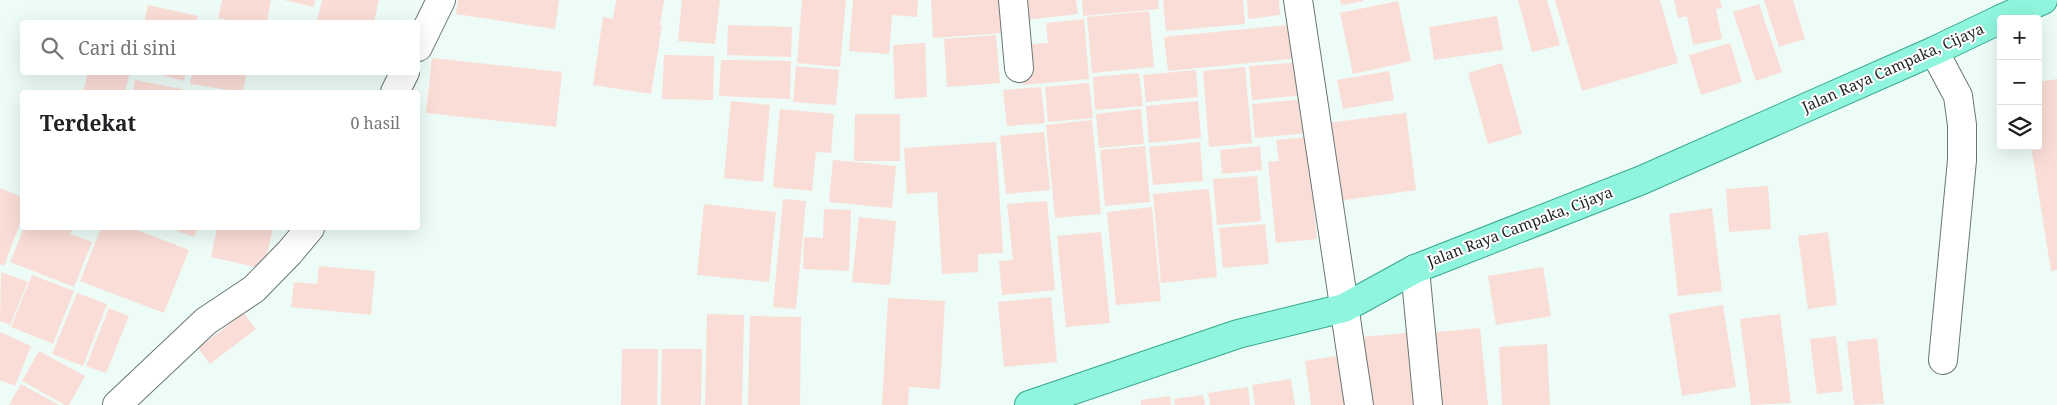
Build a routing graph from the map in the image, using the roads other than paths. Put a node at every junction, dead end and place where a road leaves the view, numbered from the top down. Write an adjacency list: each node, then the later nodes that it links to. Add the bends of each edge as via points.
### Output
1 (441, 0): 6 (street)
2 (1014, 0): 8 (street)
3 (1298, 0): 13 (street)
4 (2044, 0): 5 (main road, Jalan Raya Campaka, Cijaya)
5 (2004, 13): 7 (main road, Jalan Raya Campaka, Cijaya)
6 (420, 43)
7 (1934, 52): 12 (main road, Jalan Raya Campaka, Cijaya, via 1642,180); 14 (street, via 1958,96 1962,125 1962,160)
8 (1019, 68)
9 (404, 75): 10 (street)
10 (396, 90)
11 (308, 230): 15 (street, via 254,289 206,321)
12 (1416, 268): 13 (main road, Jalan Raya Campaka, Cijaya); 18 (street)
13 (1344, 308): 16 (main road, Jalan Raya Campaka, Cijaya, via 1238,334); 17 (street)
14 (1943, 360)
15 (117, 405)
16 (1029, 405)
17 (1359, 405)
18 (1428, 405)

